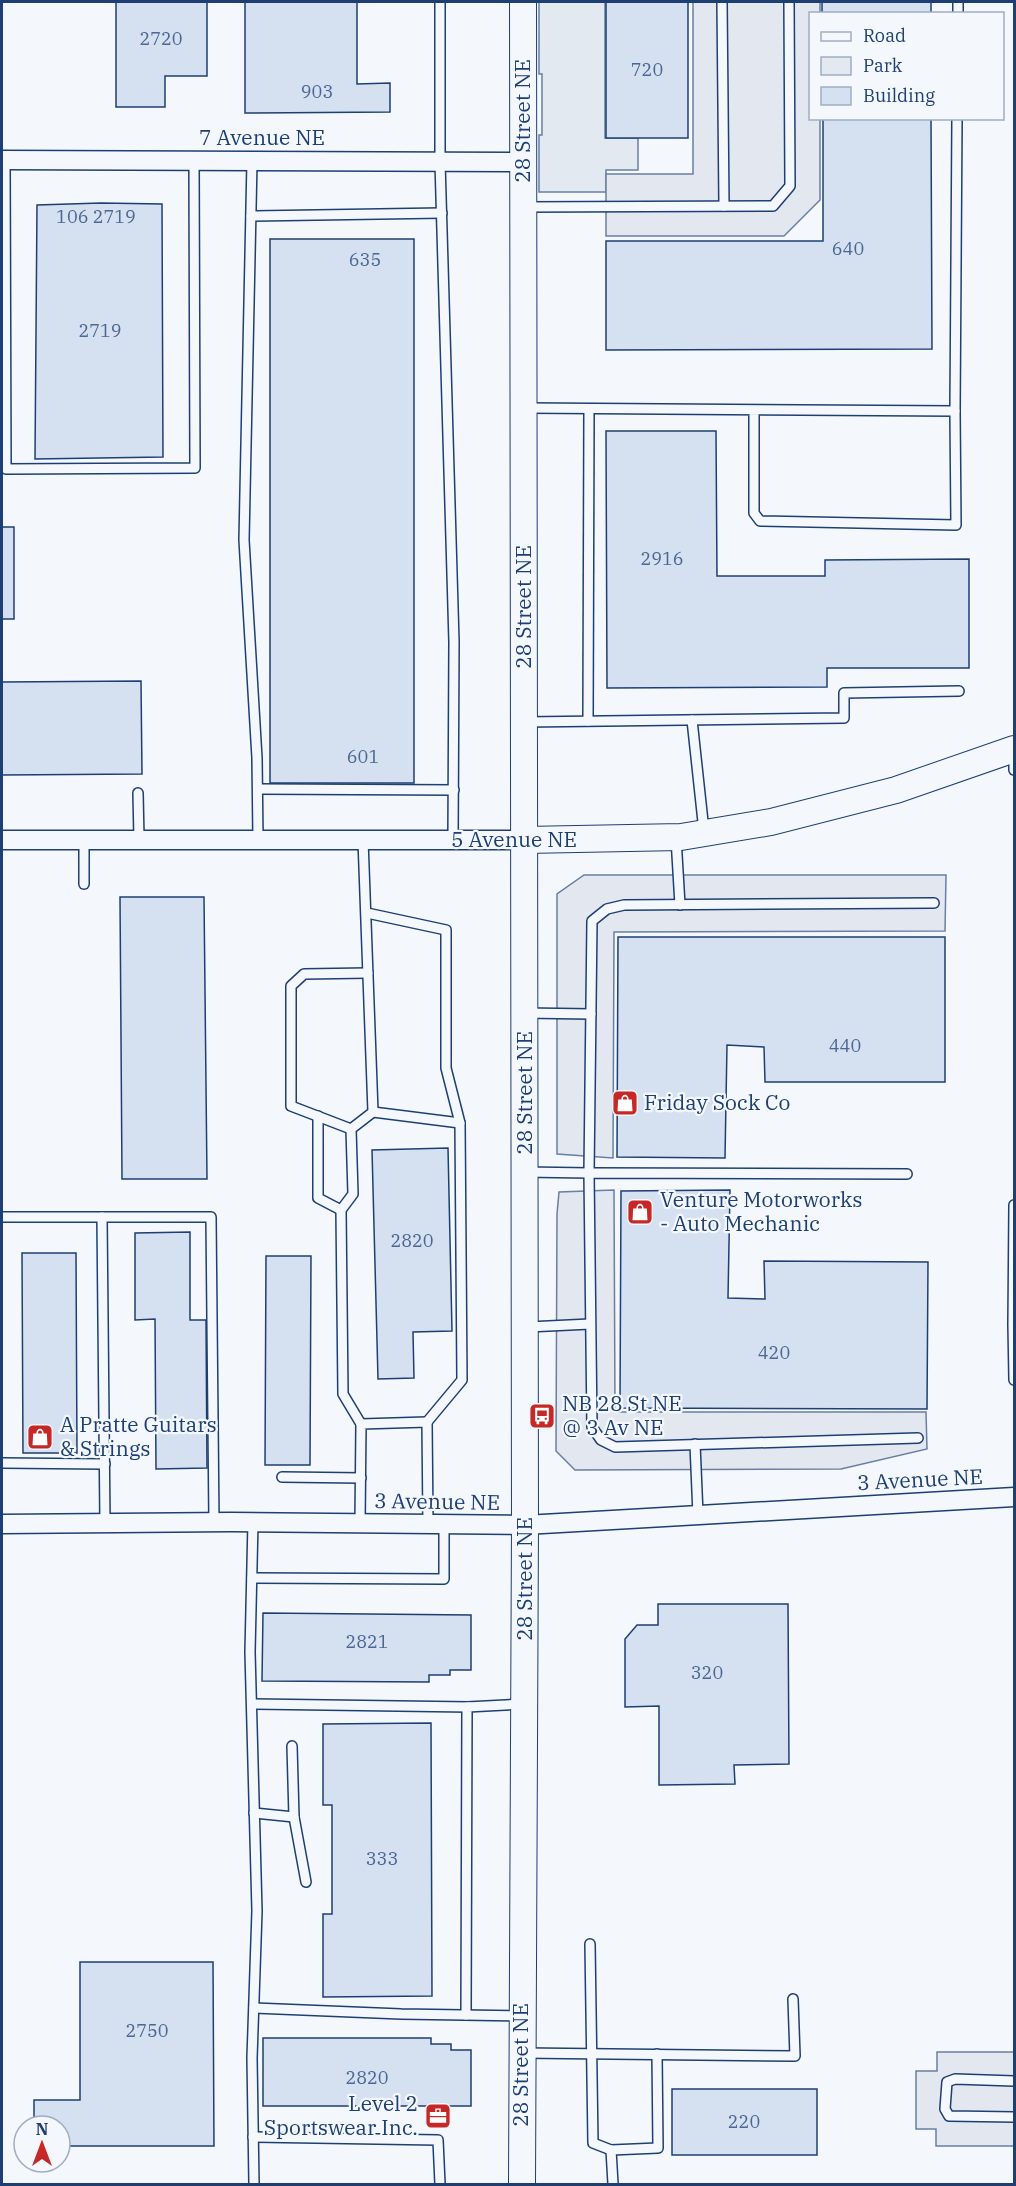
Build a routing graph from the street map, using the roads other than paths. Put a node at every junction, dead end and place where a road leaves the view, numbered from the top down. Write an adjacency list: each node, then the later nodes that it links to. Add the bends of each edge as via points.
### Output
1 (440, 2): 9 (lane)
2 (523, 2): 10 (street, 28 Street NE)
3 (722, 2): 11 (lane)
4 (789, 2): 11 (lane, via 790,186 773,206)
5 (957, 120): 18 (lane)
6 (3, 160): 7 (street, 7 Avenue NE); 7 (lane, via 6,469 195,468)
7 (194, 161): 8 (street, 7 Avenue NE)
8 (252, 161): 9 (street, 7 Avenue NE); 14 (lane)
9 (440, 162): 10 (street, 7 Avenue NE); 13 (lane)
10 (523, 162): 12 (street, 28 Street NE)
11 (724, 206): 12 (lane)
12 (523, 207): 15 (street, 28 Street NE)
13 (442, 213): 14 (lane); 26 (lane, via 454,642)
14 (251, 216): 25 (lane, via 244,540)
15 (524, 408): 16 (lane); 22 (street, 28 Street NE)
16 (589, 409): 17 (lane); 21 (lane)
17 (753, 411): 18 (lane); 18 (lane, via 754,513 760,521 957,525)
18 (955, 411)
19 (959, 691): 20 (lane, via 844,693 844,718)
20 (692, 720): 21 (lane); 28 (lane)
21 (588, 721): 22 (lane)
22 (525, 722): 36 (street, 28 Street NE)
23 (1014, 749): 24 (lane); 28 (street, 5 Avenue NE, via 896,790 771,822)
24 (1014, 770)
25 (258, 789): 26 (lane); 32 (lane)
26 (454, 790): 35 (lane)
27 (138, 793): 31 (lane)
28 (704, 833): 29 (street, 5 Avenue NE)
29 (676, 837): 36 (street, 5 Avenue NE); 39 (lane)
30 (84, 839): 31 (street, 5 Avenue NE); 33 (street, 5 Avenue NE); 37 (lane)
31 (139, 839): 32 (street, 5 Avenue NE)
32 (258, 839): 34 (street, 5 Avenue NE)
33 (2, 840)
34 (363, 840): 35 (street, 5 Avenue NE); 40 (lane)
35 (453, 840): 36 (street, 5 Avenue NE)
36 (525, 840): 42 (street, 28 Street NE)
37 (84, 884)
38 (934, 903): 39 (lane)
39 (680, 905): 43 (lane, via 624,905 607,909 592,921)
40 (366, 913): 41 (lane); 46 (lane, via 446,930 446,1068)
41 (368, 973): 44 (lane); 45 (lane, via 304,974 291,986 291,1106)
42 (525, 1013): 43 (lane); 48 (street, 28 Street NE)
43 (591, 1014): 49 (lane)
44 (373, 1112): 46 (lane); 47 (lane)
45 (318, 1116): 47 (lane); 52 (lane, via 318,1198)
46 (460, 1123): 58 (lane, via 462,1380)
47 (351, 1129): 52 (lane, via 353,1194)
48 (525, 1172): 49 (lane); 56 (street, 28 Street NE)
49 (589, 1173): 50 (lane); 55 (lane)
50 (907, 1174)
51 (1014, 1205): 57 (lane)
52 (341, 1210): 59 (lane, via 343,1394)
53 (2, 1217): 54 (lane)
54 (102, 1217): 63 (lane); 70 (lane, via 211,1217)
55 (590, 1324): 56 (lane); 61 (lane, via 592,1427 601,1440 615,1447)
56 (525, 1327): 74 (street, 28 Street NE)
57 (1014, 1380)
58 (427, 1422): 59 (lane); 73 (lane)
59 (361, 1424): 65 (lane)
60 (918, 1438): 61 (lane)
61 (695, 1444): 67 (lane)
62 (2, 1463): 63 (lane)
63 (105, 1464): 69 (lane)
64 (282, 1477): 65 (lane)
65 (361, 1478): 71 (lane)
66 (1014, 1497): 67 (street, 3 Avenue NE)
67 (698, 1515): 74 (street, 3 Avenue NE)
68 (253, 1522): 70 (street, 3 Avenue NE); 71 (street, 3 Avenue NE); 75 (lane)
69 (105, 1523): 70 (street, 3 Avenue NE); 72 (street, 3 Avenue NE)
70 (214, 1523)
71 (360, 1523): 73 (street, 3 Avenue NE)
72 (2, 1524)
73 (436, 1524): 74 (street, 3 Avenue NE); 75 (lane, via 444,1579)
74 (525, 1525): 77 (street, 28 Street NE)
75 (252, 1578): 76 (lane)
76 (252, 1704): 78 (lane); 80 (lane)
77 (524, 1704): 78 (lane); 87 (street, 28 Street NE)
78 (470, 1707): 86 (lane)
79 (292, 1746): 81 (lane)
80 (254, 1813): 81 (lane); 85 (lane)
81 (294, 1817): 82 (lane)
82 (306, 1882)
83 (590, 1944): 89 (lane)
84 (793, 1999): 90 (lane, via 795,2056)
85 (254, 2008): 86 (lane); 93 (lane)
86 (466, 2015): 87 (lane)
87 (521, 2016): 88 (street, 28 Street NE)
88 (521, 2053): 89 (lane); 97 (street, 28 Street NE)
89 (591, 2053): 90 (lane); 94 (lane, via 593,2143)
90 (657, 2054): 94 (lane, via 658,2148)
91 (1014, 2081): 92 (lane, via 947,2082 945,2109 949,2116)
92 (1014, 2117)
93 (253, 2137): 95 (lane); 96 (lane, via 438,2140)
94 (611, 2150): 98 (lane)
95 (254, 2184)
96 (440, 2184)
97 (522, 2184)
98 (613, 2184)

